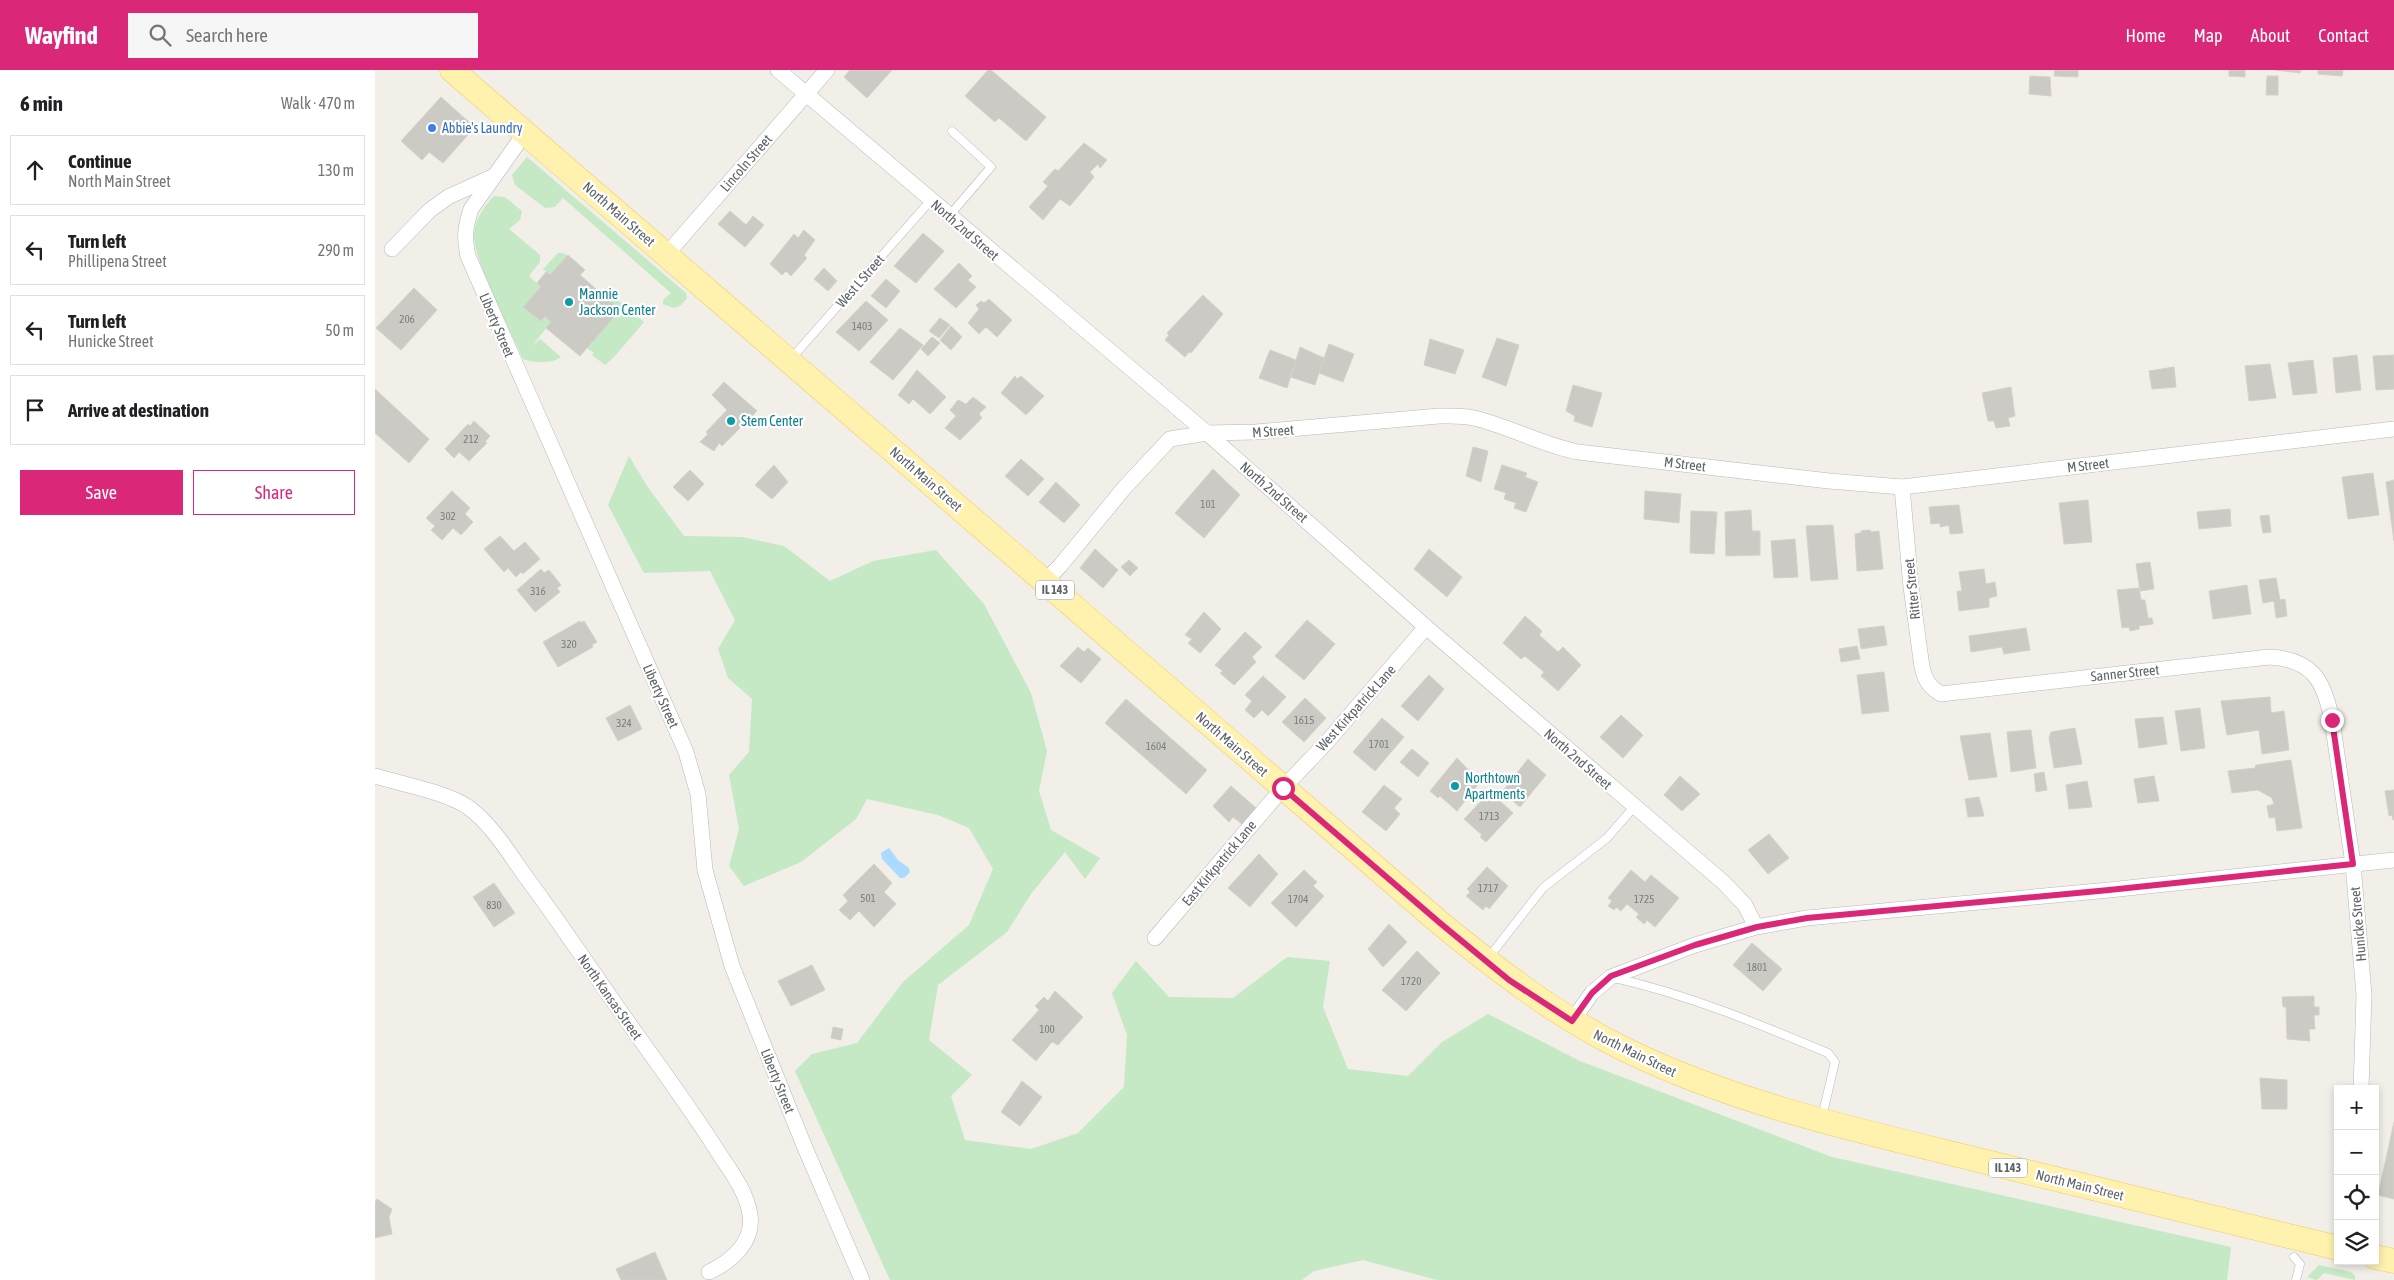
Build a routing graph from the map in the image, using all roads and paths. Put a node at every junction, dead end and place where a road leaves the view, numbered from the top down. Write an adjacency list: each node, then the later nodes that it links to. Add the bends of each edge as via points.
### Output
1 (452, 70): 6 (main road, North Main Street / IL 143)
2 (778, 70): 4 (street, North 2nd Street)
3 (827, 70): 4 (street, Lincoln Street)
4 (806, 94): 8 (street, North 2nd Street); 11 (street, Lincoln Street)
5 (952, 131): 9 (lane, via 991,168)
6 (525, 133): 7 (street, Liberty Street); 11 (main road, North Main Street / IL 143)
7 (494, 176): 10 (street, via 448,197 429,210); 37 (street, Liberty Street, via 471,210 466,224 464,240 469,256 686,752 698,794 705,870 732,966)
8 (931, 200): 9 (street, North 2nd Street); 12 (lane, West L Street)
9 (949, 216): 14 (street, North 2nd Street)
10 (392, 248)
11 (666, 255): 12 (main road, North Main Street / IL 143)
12 (789, 362): 16 (main road, North Main Street / IL 143)
13 (2394, 429): 15 (street, M Street)
14 (1207, 433): 15 (street, M Street, via 1462,416 1552,447 1578,452); 16 (street, M Street, via 1170,439); 17 (street, North 2nd Street)
15 (1902, 487): 19 (street, Ritter Street, via 1922,667)
16 (1045, 581): 21 (main road, North Main Street / IL 143)
17 (1426, 627): 21 (street, West Kirkpatrick Lane); 22 (street, North 2nd Street)
18 (2316, 674): 19 (street, Sanner Street, via 2282,658 2269,657 1941,694); 24 (street, Hunicke Street, via 2328,699)
19 (1931, 689)
20 (375, 776): 36 (street, North Kansas Street, via 452,799 485,822 702,1126 739,1185 748,1205 751,1224 745,1243 726,1262)
21 (1283, 788): 26 (street, East Kirkpatrick Lane); 27 (main road, North Main Street / IL 143)
22 (1634, 807): 25 (street, North 2nd Street, via 1723,882 1745,905); 27 (lane, via 1607,838 1543,888)
23 (2394, 860): 24 (street)
24 (2353, 864): 25 (street, via 1807,918); 30 (street, Hunicke Street, via 2364,995)
25 (1757, 927): 28 (street, via 1695,945)
26 (1155, 938)
27 (1486, 961): 29 (main road, North Main Street / IL 143)
28 (1611, 976): 29 (street, via 1592,993); 31 (lane, via 1715,1008 1828,1053 1835,1062)
29 (1572, 1021): 31 (main road, North Main Street / IL 143, via 1688,1078)
30 (2361, 1085)
31 (1821, 1119): 32 (main road, North Main Street / IL 143, via 1882,1137)
32 (2334, 1247)
33 (2294, 1256): 38 (lane, via 2300,1264)
34 (2379, 1258): 35 (main road)
35 (2394, 1262)
36 (709, 1272)
37 (861, 1280)
38 (2297, 1280)

